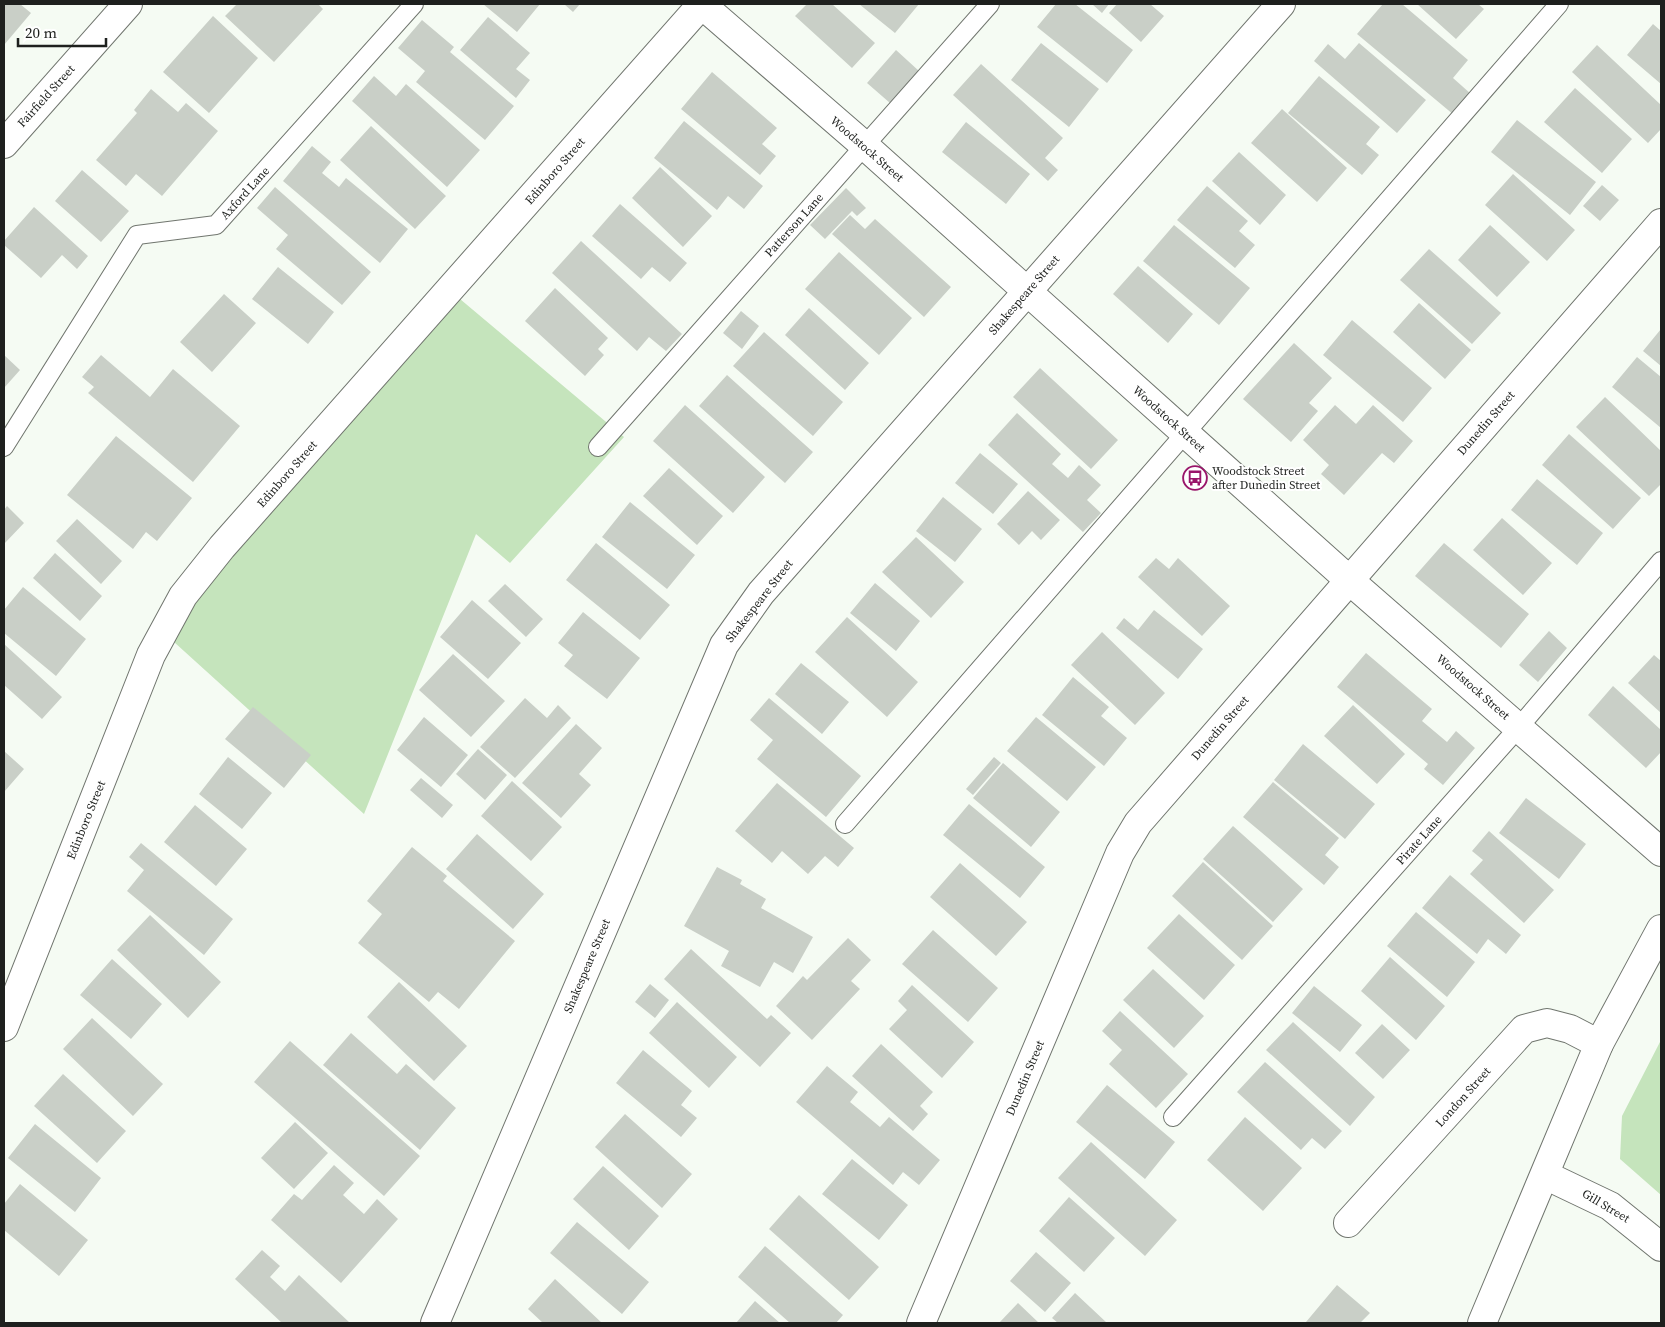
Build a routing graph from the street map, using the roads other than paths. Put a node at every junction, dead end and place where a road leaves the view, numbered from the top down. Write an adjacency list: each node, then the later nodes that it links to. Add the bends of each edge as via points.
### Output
1 (128, 4): 7 (street, Fairfield Street)
2 (414, 4): 13 (lane, Axford Lane, via 216,225 136,235)
3 (702, 4): 8 (street, Woodstock Street); 20 (street, Edinboro Street, via 222,547 183,596 151,655)
4 (990, 4): 8 (lane, Patterson Lane)
5 (1281, 4): 10 (street, Shakespeare Street)
6 (1559, 4): 11 (lane)
7 (4, 144)
8 (864, 146): 10 (street, Woodstock Street); 12 (lane, Patterson Lane)
9 (1661, 223): 15 (street, Dunedin Street)
10 (1028, 291): 11 (street, Woodstock Street); 26 (street, Shakespeare Street, via 761,593 724,645)
11 (1185, 434): 15 (street, Woodstock Street); 17 (lane)
12 (598, 446)
13 (4, 447)
14 (1661, 561): 16 (lane, Pirate Lane)
15 (1349, 580): 16 (street, Woodstock Street); 27 (street, Dunedin Street, via 1138,823 1120,853)
16 (1519, 727): 18 (street, Woodstock Street); 22 (lane, Pirate Lane)
17 (845, 824)
18 (1661, 852)
19 (1661, 929): 21 (street)
20 (4, 1027)
21 (1599, 1044): 23 (street); 24 (street, London Street, via 1570,1029 1547,1023 1524,1029)
22 (1174, 1117)
23 (1545, 1175): 25 (street, Gill Street, via 1610,1206); 28 (street)
24 (1348, 1223)
25 (1661, 1246)
26 (435, 1323)
27 (921, 1323)
28 (1482, 1323)

